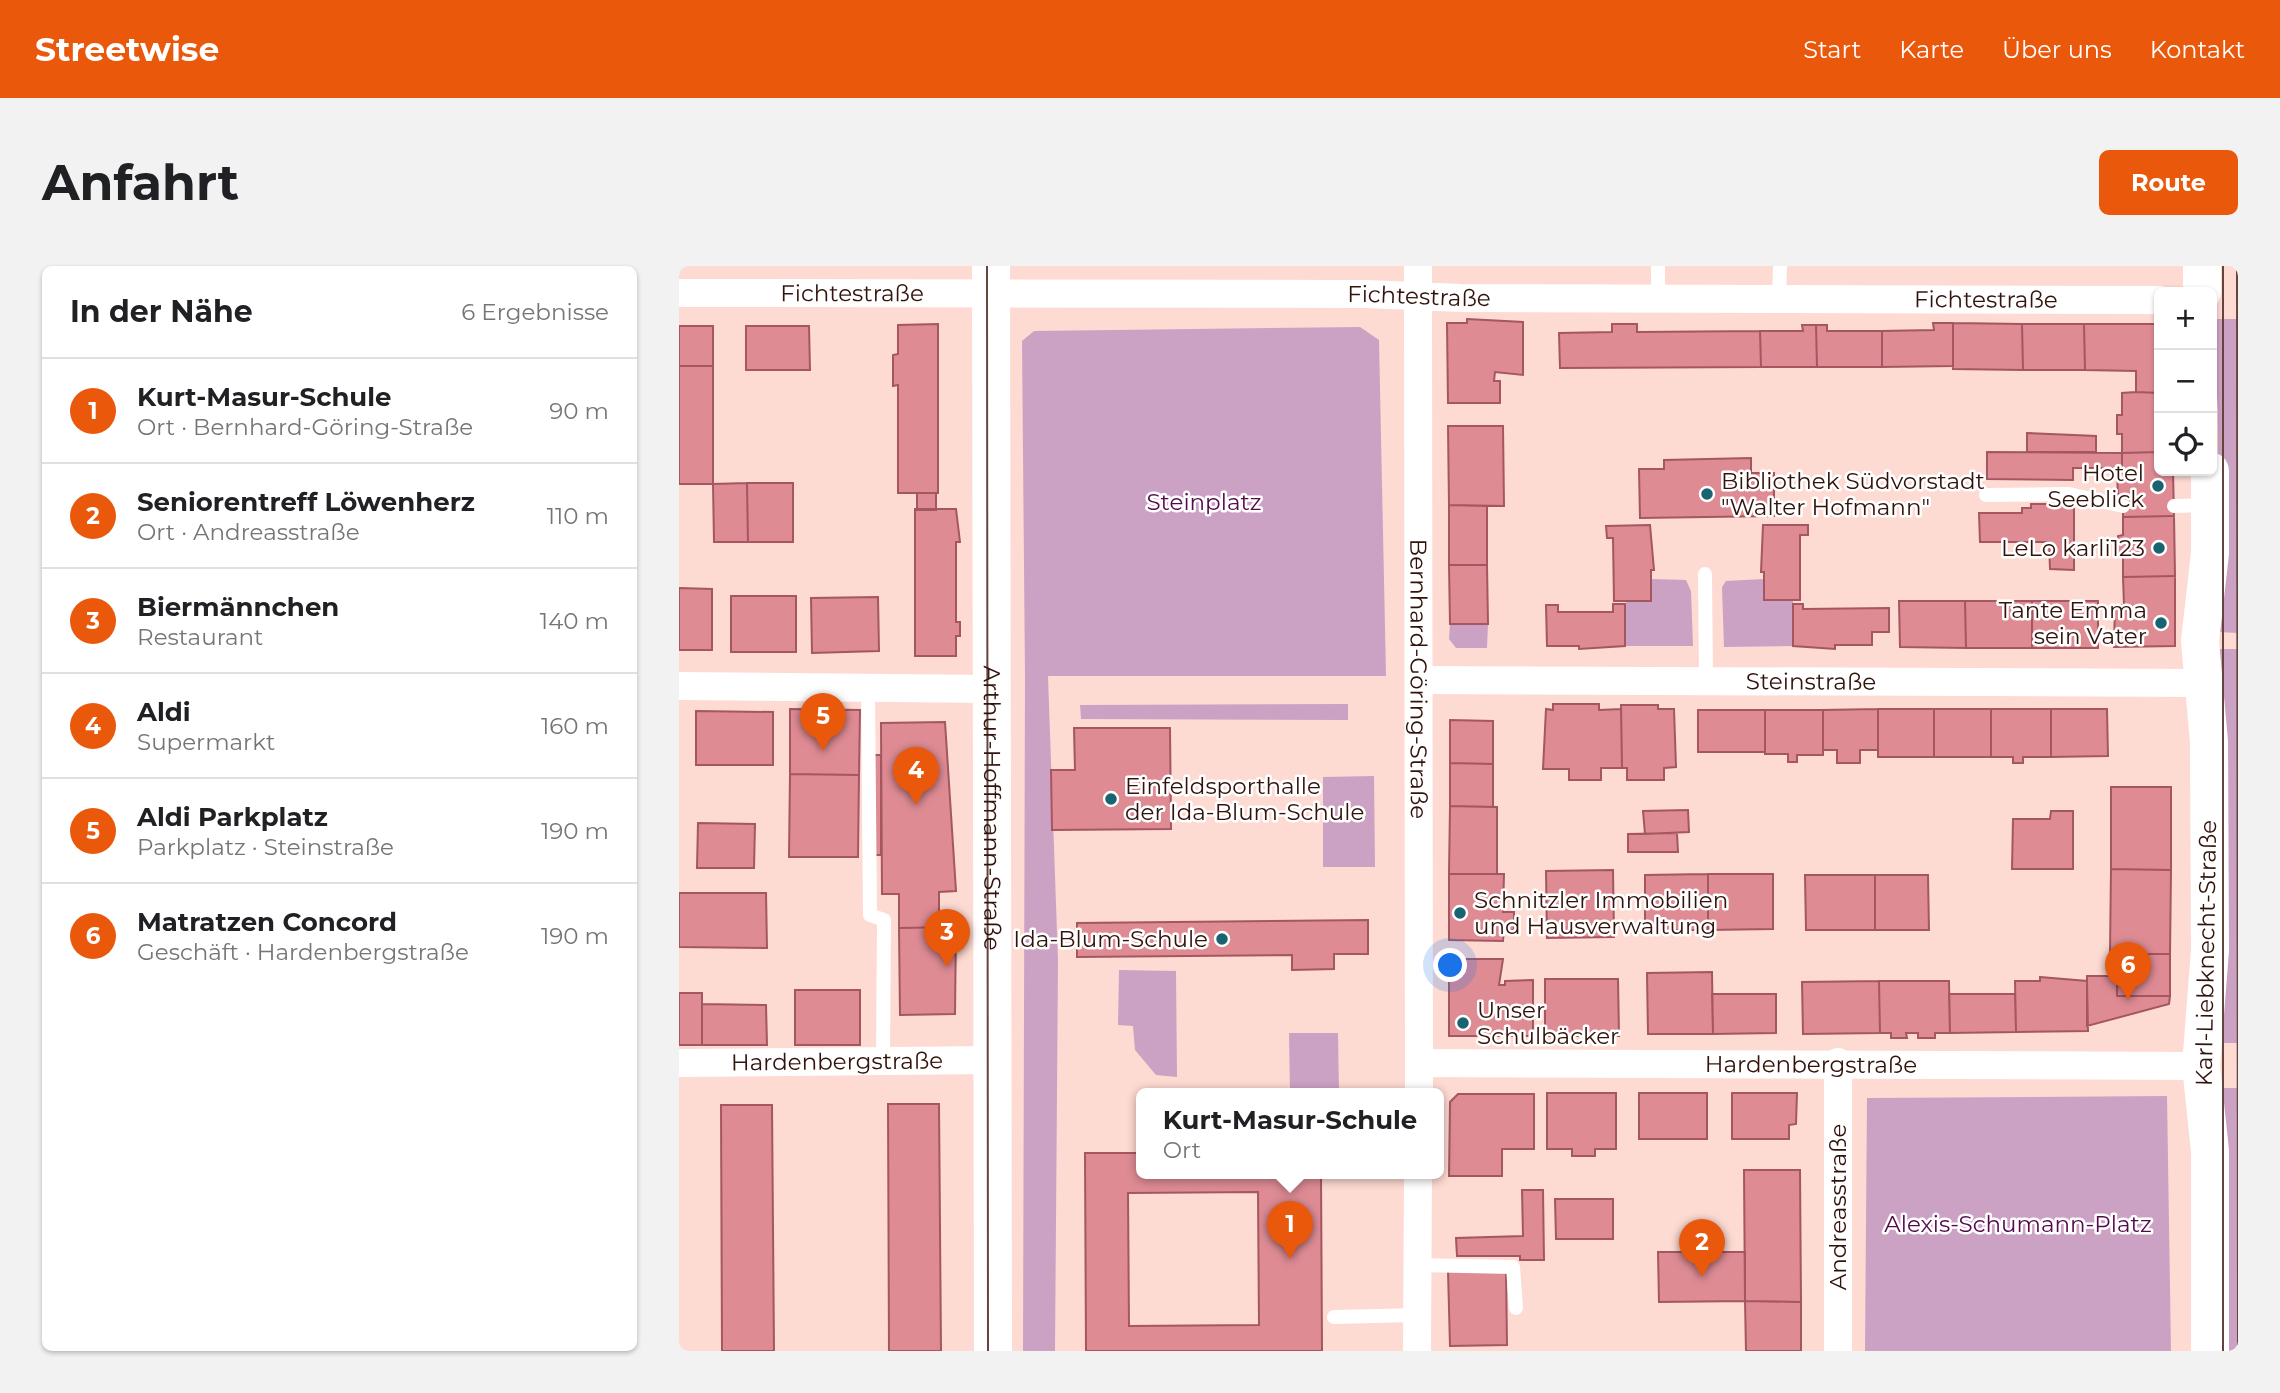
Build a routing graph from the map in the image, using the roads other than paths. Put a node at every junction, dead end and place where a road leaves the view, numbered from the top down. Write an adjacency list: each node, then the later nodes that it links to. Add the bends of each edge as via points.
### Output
1 (1418, 266): 8 (street, Bernhard-Göring-Straße)
2 (1658, 266): 9 (lane)
3 (1780, 266): 10 (lane)
4 (2202, 266): 6 (street)
5 (991, 280): 7 (street, Fichtestraße); 8 (street, Fichtestraße); 21 (street, Arthur-Hoffmann-Straße)
6 (2201, 287)
7 (679, 293)
8 (1418, 296): 9 (street, Fichtestraße); 16 (street, Bernhard-Göring-Straße)
9 (1658, 299): 10 (street, Fichtestraße)
10 (1779, 299): 11 (street, Fichtestraße)
11 (2154, 300)
12 (2198, 494): 18 (street, Karl-Liebknecht-Straße, via 2210,553 2200,641)
13 (1986, 495): 14 (lane, via 2069,494)
14 (2123, 506)
15 (1705, 574): 17 (lane)
16 (1419, 680): 17 (street, Steinstraße); 26 (street, Bernhard-Göring-Straße)
17 (1706, 680): 18 (street, Steinstraße)
18 (2204, 683): 27 (street, Karl-Liebknecht-Straße, via 2209,742 2210,950)
19 (679, 686): 20 (street)
20 (868, 689): 21 (street); 23 (lane, via 867,875 870,915 884,920)
21 (993, 689): 22 (street, Arthur-Hoffmann-Straße)
22 (993, 1060): 23 (street, Hardenbergstraße); 34 (street, Arthur-Hoffmann-Straße)
23 (883, 1062): 25 (street, Hardenbergstraße)
24 (1838, 1062): 26 (street, Hardenbergstraße); 27 (street, Hardenbergstraße); 36 (street, Andreasstraße)
25 (679, 1063)
26 (1419, 1063): 28 (street, Bernhard-Göring-Straße)
27 (2201, 1066): 37 (street, Karl-Liebknecht-Straße, via 2210,1151)
28 (1419, 1088)
29 (1418, 1179): 30 (street)
30 (1417, 1265): 31 (lane, via 1513,1267); 32 (street)
31 (1516, 1308)
32 (1417, 1315): 33 (lane); 35 (street)
33 (1334, 1317)
34 (993, 1351)
35 (1417, 1351)
36 (1838, 1351)
37 (2210, 1351)

